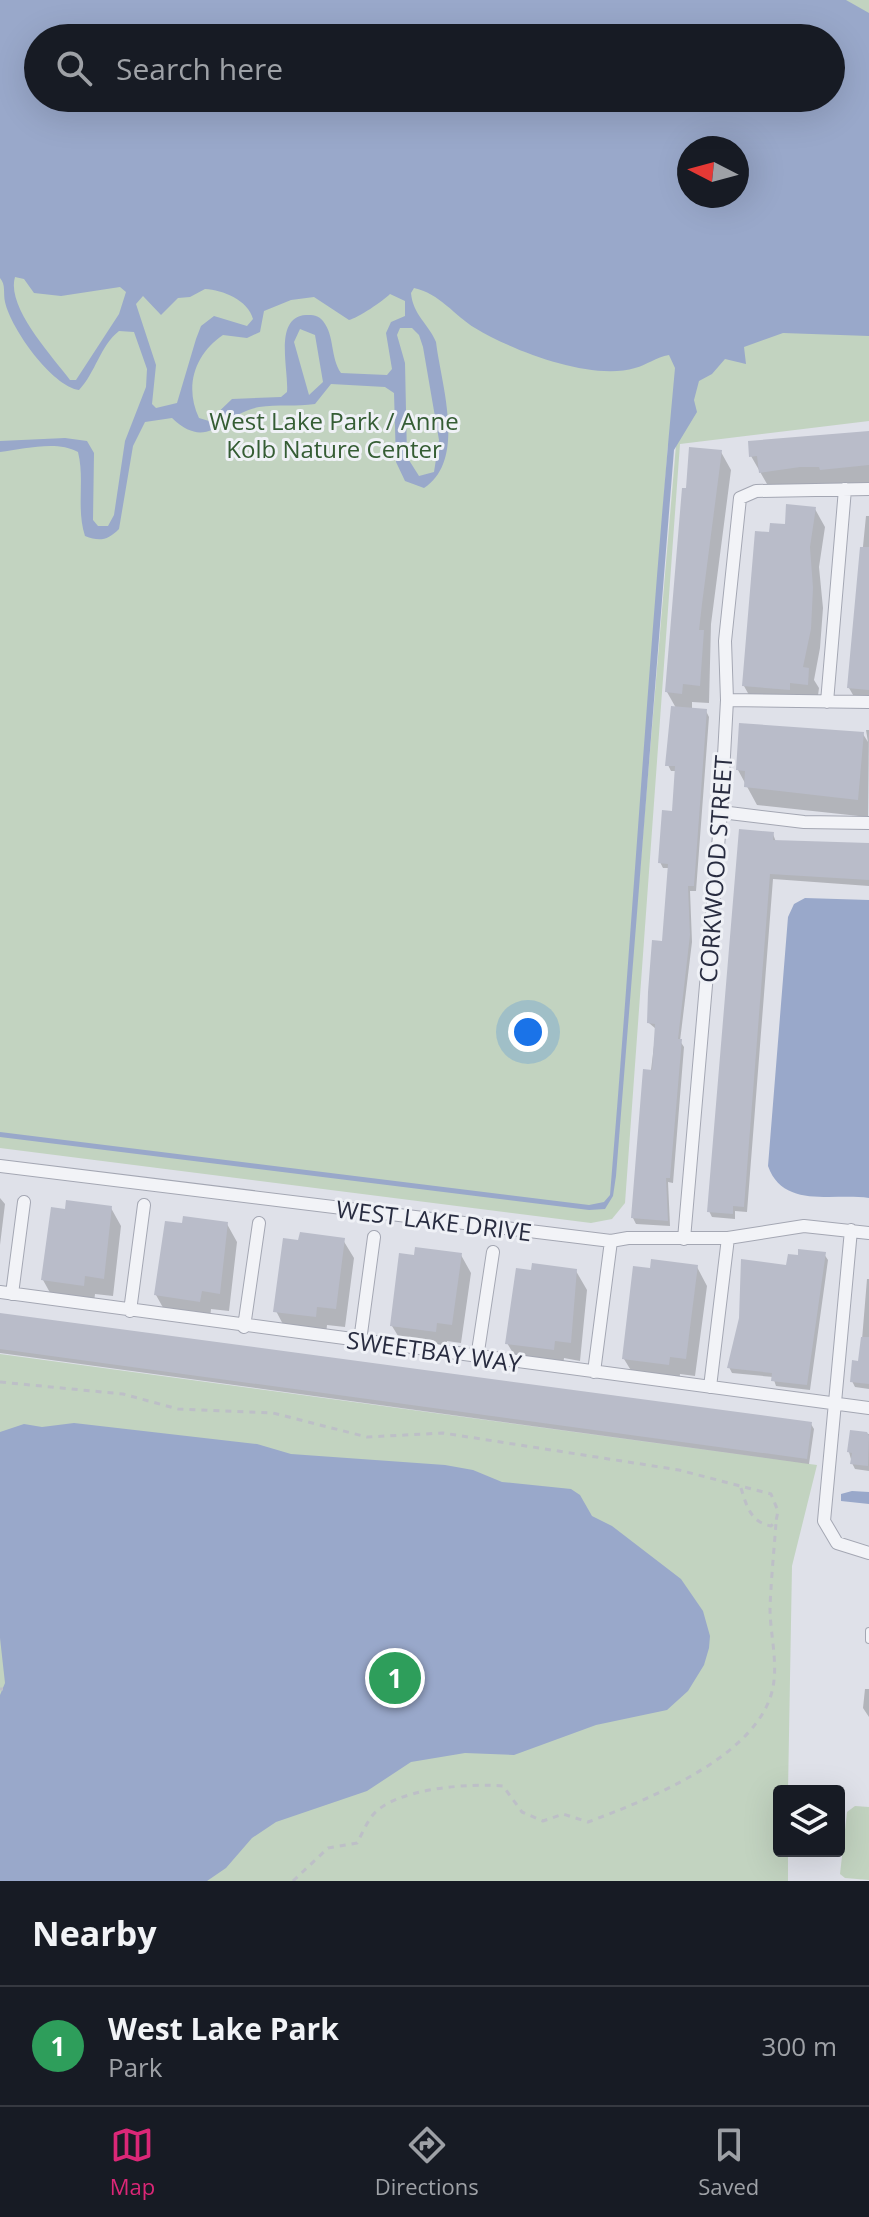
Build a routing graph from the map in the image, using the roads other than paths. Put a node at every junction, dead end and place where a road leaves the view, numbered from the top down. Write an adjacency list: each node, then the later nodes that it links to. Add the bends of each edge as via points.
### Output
1 (845, 489): 2 (street); 3 (street, CORKWOOD STREET, via 756,491 740,498 725,641); 4 (street)
2 (869, 489)
3 (727, 700): 4 (street); 6 (street, CORKWOOD STREET)
4 (827, 702): 5 (street)
5 (869, 702)
6 (721, 812): 7 (street); 16 (street, CORKWOOD STREET)
7 (869, 823)
8 (0, 1166): 17 (street, WEST LAKE DRIVE)
9 (24, 1202): 19 (street)
10 (144, 1205): 20 (street)
11 (259, 1223): 21 (street)
12 (851, 1230): 13 (street, WEST LAKE DRIVE); 15 (street, WEST LAKE DRIVE, via 804,1226); 26 (street)
13 (869, 1233)
14 (374, 1237): 22 (street)
15 (728, 1238): 16 (street, WEST LAKE DRIVE); 25 (street)
16 (684, 1239): 17 (street, WEST LAKE DRIVE)
17 (611, 1241): 24 (street)
18 (493, 1252): 23 (street)
19 (6, 1293): 20 (street, SWEETBAY WAY)
20 (130, 1311): 21 (street, SWEETBAY WAY)
21 (244, 1327): 22 (street, SWEETBAY WAY)
22 (360, 1341): 23 (street, SWEETBAY WAY)
23 (477, 1358): 24 (street, SWEETBAY WAY)
24 (594, 1372): 25 (street, SWEETBAY WAY)
25 (710, 1387): 26 (street, SWEETBAY WAY)
26 (833, 1403): 27 (street, SWEETBAY WAY); 28 (street, via 824,1521 837,1543)
27 (869, 1408)
28 (869, 1553)
29 (869, 1631): 30 (lane)
30 (869, 1640)

